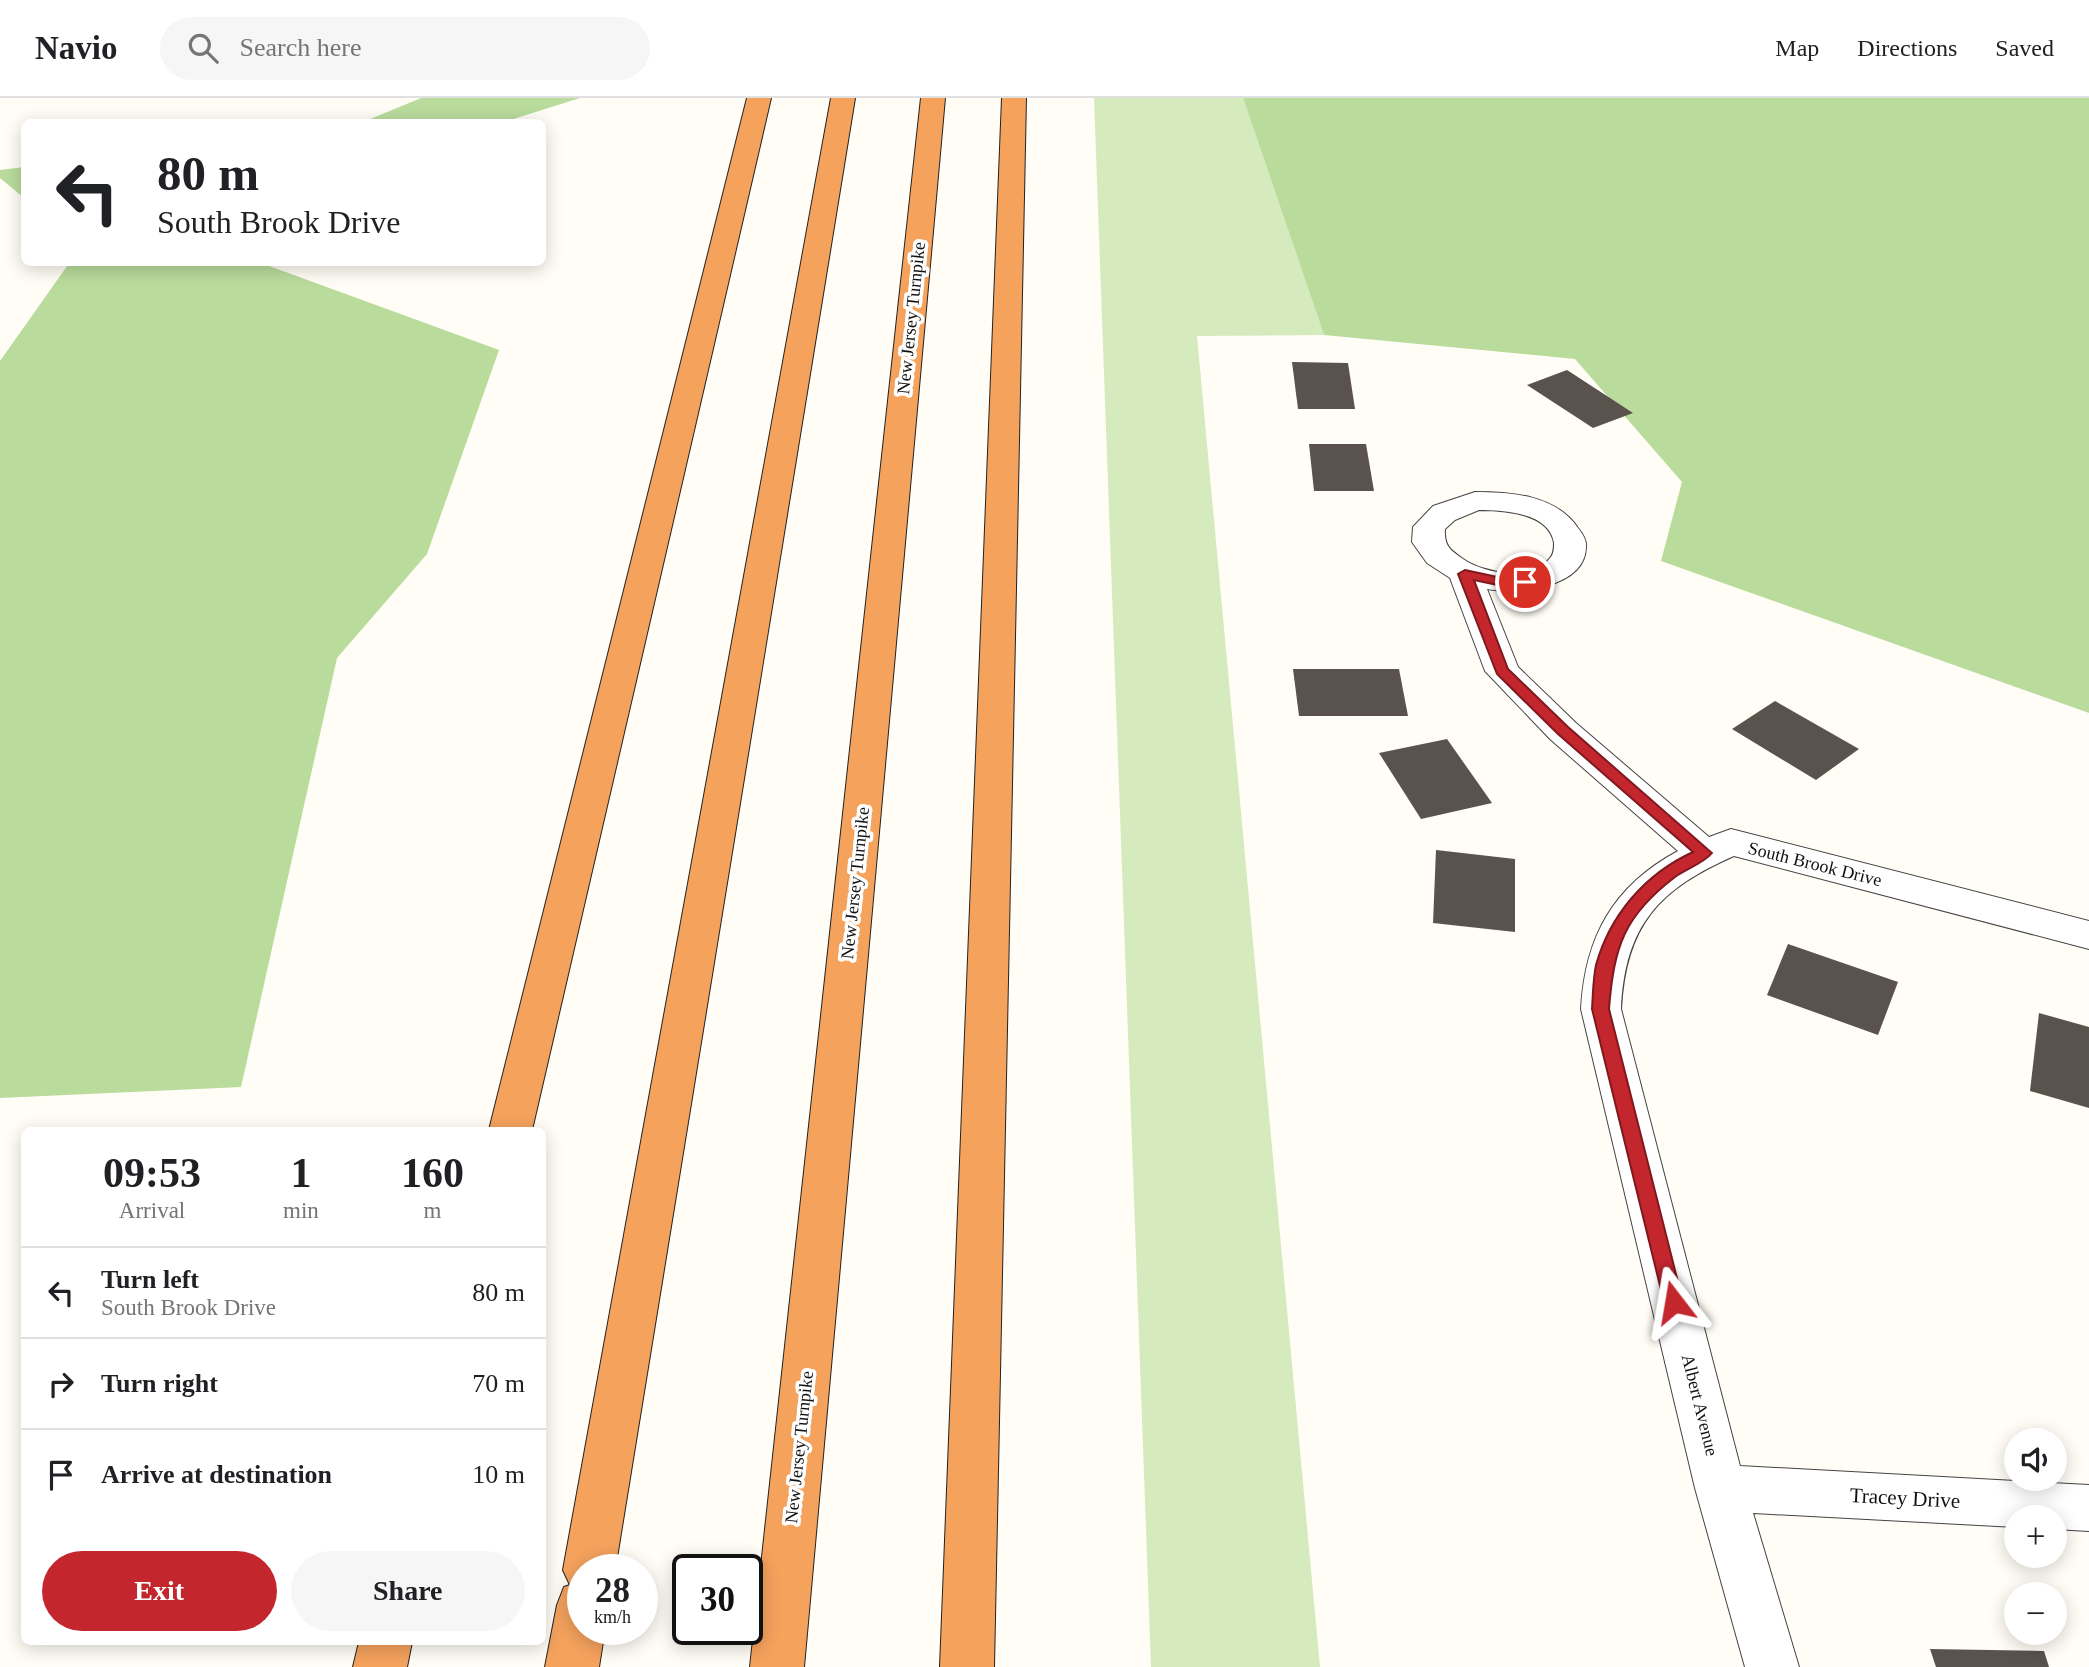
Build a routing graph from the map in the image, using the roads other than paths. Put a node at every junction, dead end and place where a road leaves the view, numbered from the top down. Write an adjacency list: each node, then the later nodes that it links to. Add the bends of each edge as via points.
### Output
1 (759, 98): 8 (highway)
2 (843, 98): 11 (highway)
3 (933, 98): 16 (highway, New Jersey Turnpike)
4 (1014, 98): 17 (highway)
5 (1465, 574): 6 (street, via 1502,671 1563,731)
6 (1704, 853): 7 (street, South Brook Drive, via 1731,842); 9 (street, Albert Avenue, via 1647,891 1619,926 1604,968 1601,1009)
7 (2089, 935)
8 (511, 1127)
9 (1720, 1488): 10 (street, Tracey Drive); 18 (street, Albert Avenue)
10 (2089, 1508)
11 (592, 1554)
12 (385, 1645): 14 (highway)
13 (576, 1645): 15 (highway)
14 (380, 1667)
15 (572, 1667)
16 (777, 1667)
17 (967, 1667)
18 (1772, 1667)

